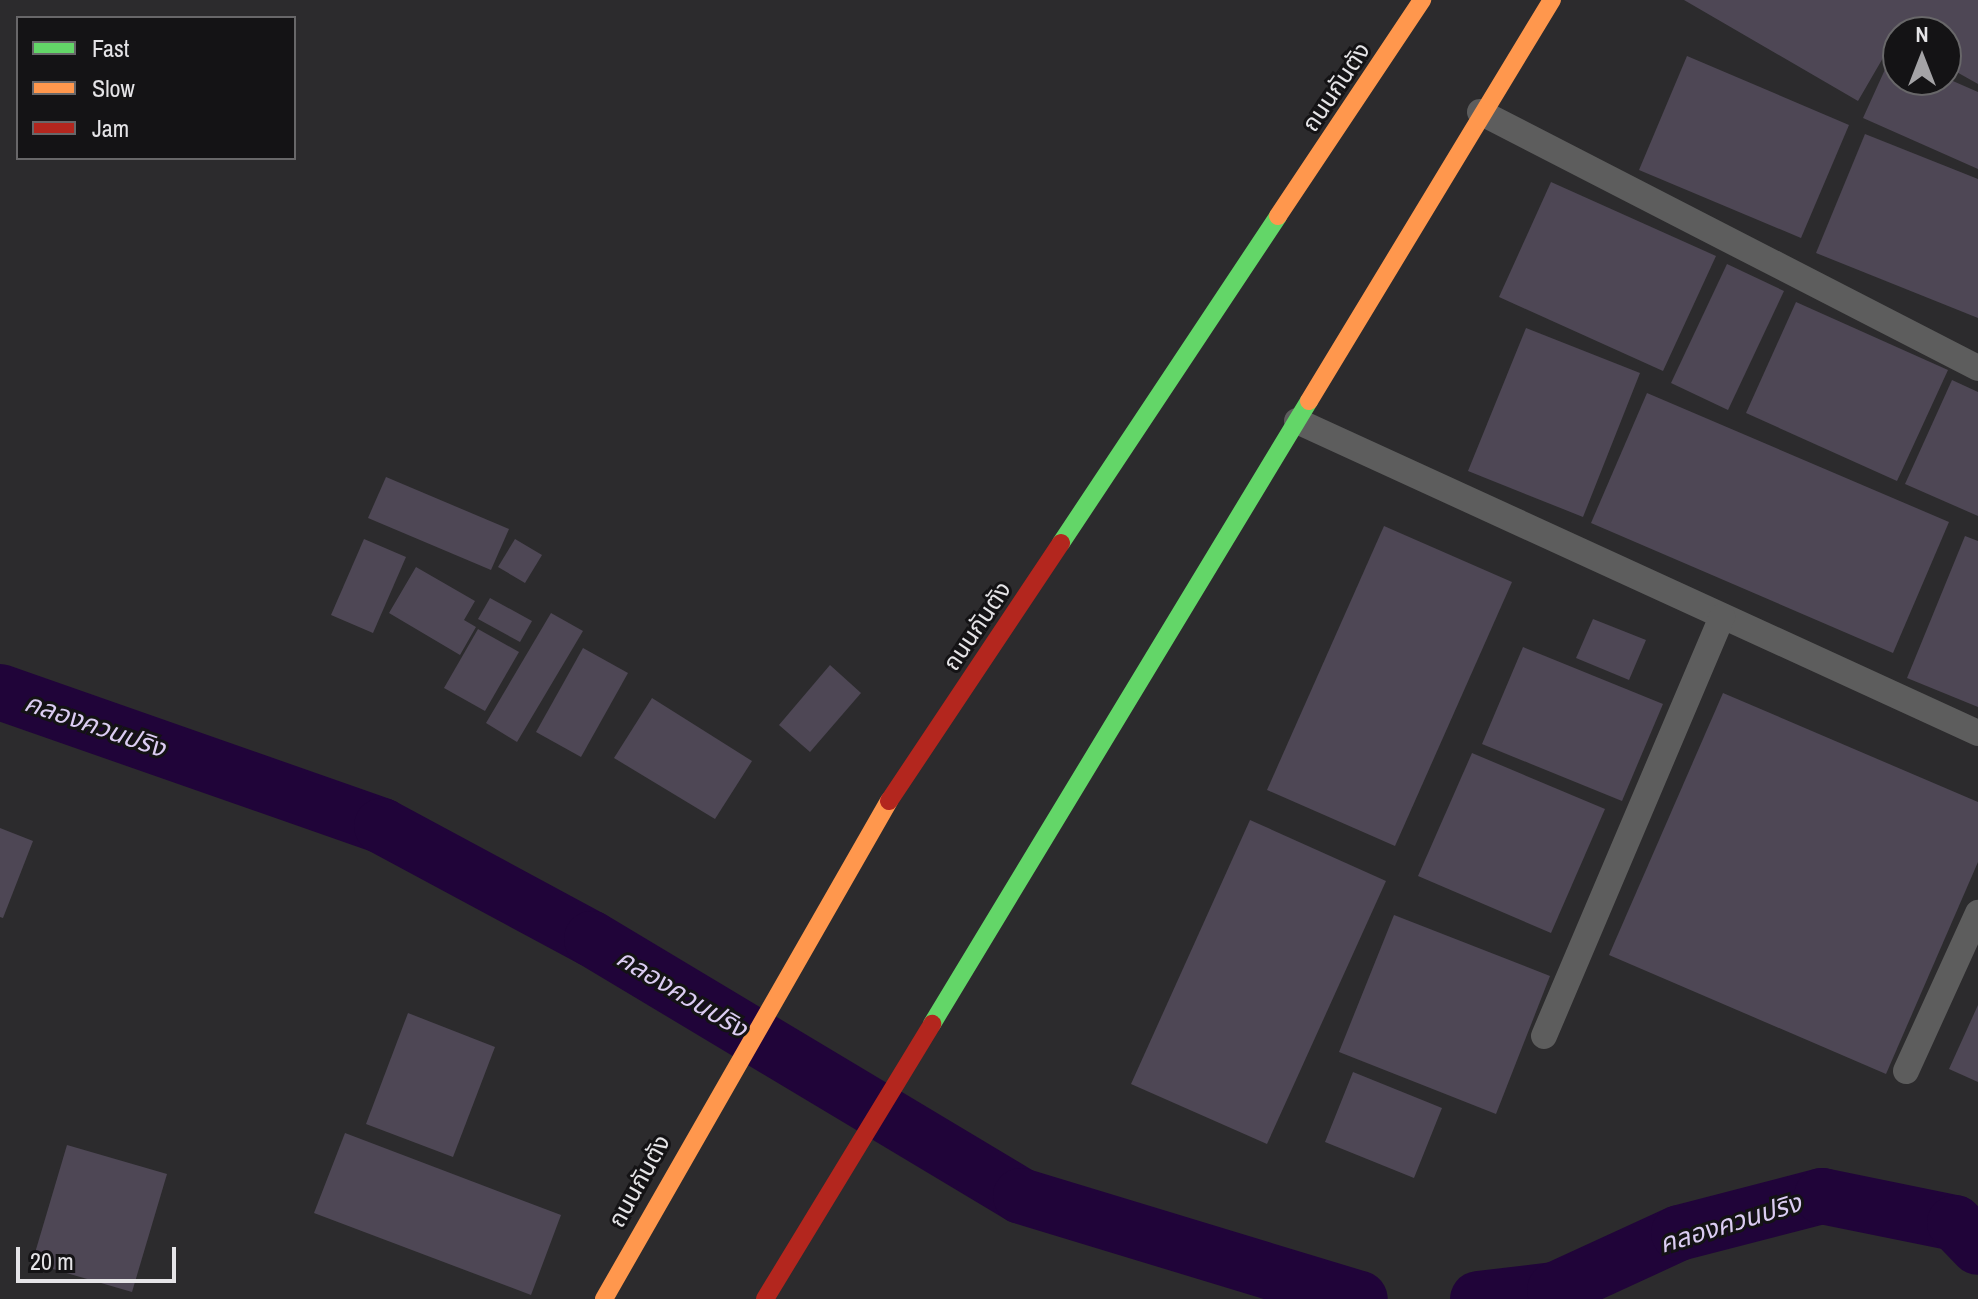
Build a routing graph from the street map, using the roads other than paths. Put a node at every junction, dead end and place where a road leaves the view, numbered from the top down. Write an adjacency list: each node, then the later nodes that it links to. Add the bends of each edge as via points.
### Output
1 (1422, 0): 11 (main road, ถนนกันตัง, via 845,868 645,1215)
2 (1552, 0): 3 (main road)
3 (1480, 112): 4 (lane); 5 (main road)
4 (1978, 368)
5 (1297, 421): 6 (lane); 12 (main road)
6 (1722, 616): 7 (lane); 9 (lane)
7 (1978, 733)
8 (1978, 913): 10 (lane)
9 (1544, 1036)
10 (1906, 1071)
11 (604, 1299)
12 (765, 1299)

